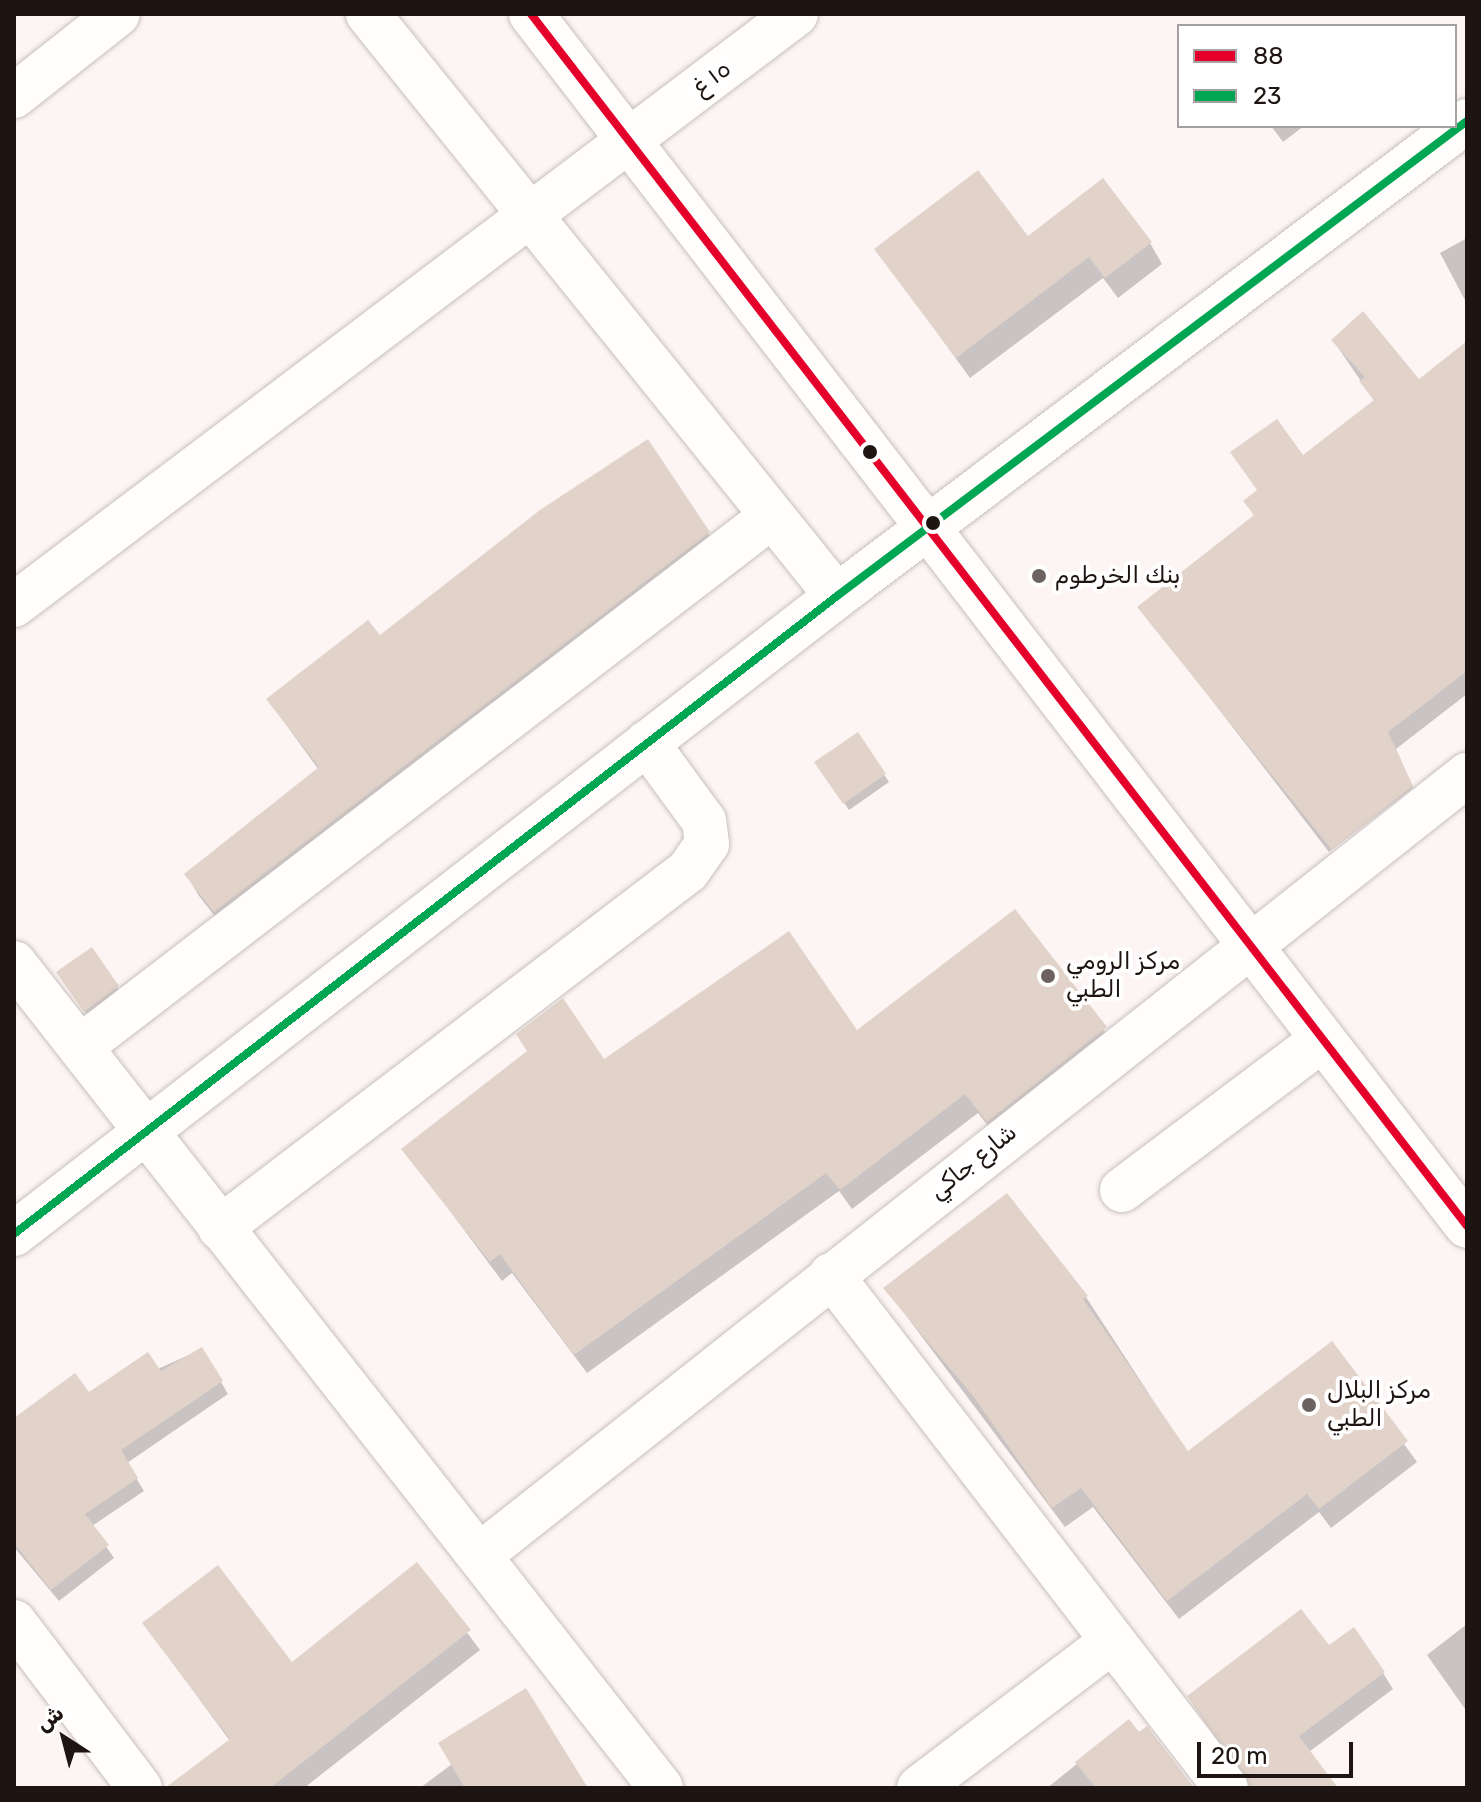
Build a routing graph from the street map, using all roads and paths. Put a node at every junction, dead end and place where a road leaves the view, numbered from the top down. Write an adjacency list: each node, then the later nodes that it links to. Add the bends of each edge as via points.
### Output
1 (118, 14): 5 (street)
2 (368, 14): 8 (street)
3 (531, 14): 7 (street)
4 (796, 14): 7 (street, ١٥ غ)
5 (14, 96)
6 (1467, 121): 10 (street)
7 (629, 141): 8 (street, ١٥ غ); 10 (street)
8 (528, 219): 9 (street); 12 (street, ١٥ غ)
9 (772, 516): 11 (street); 18 (street)
10 (932, 524): 11 (street); 15 (street)
11 (837, 596): 13 (street)
12 (14, 605)
13 (647, 743): 19 (street); 22 (street, via 704,821 707,844 688,871)
14 (1467, 775): 15 (street, شارع جاكي)
15 (1247, 943): 17 (street); 24 (street, شارع جاكي)
16 (14, 963): 18 (street)
17 (1322, 1040): 20 (street); 21 (street)
18 (80, 1047): 19 (street)
19 (146, 1132): 22 (street); 23 (street)
20 (1122, 1190)
21 (1467, 1226)
22 (220, 1228): 25 (street)
23 (14, 1234)
24 (831, 1275): 25 (street, شارع جاكي); 27 (street)
25 (481, 1554): 29 (street)
26 (14, 1622): 28 (street)
27 (1113, 1641): 30 (street); 31 (street)
28 (140, 1788)
29 (661, 1788)
30 (919, 1788)
31 (1226, 1788)

